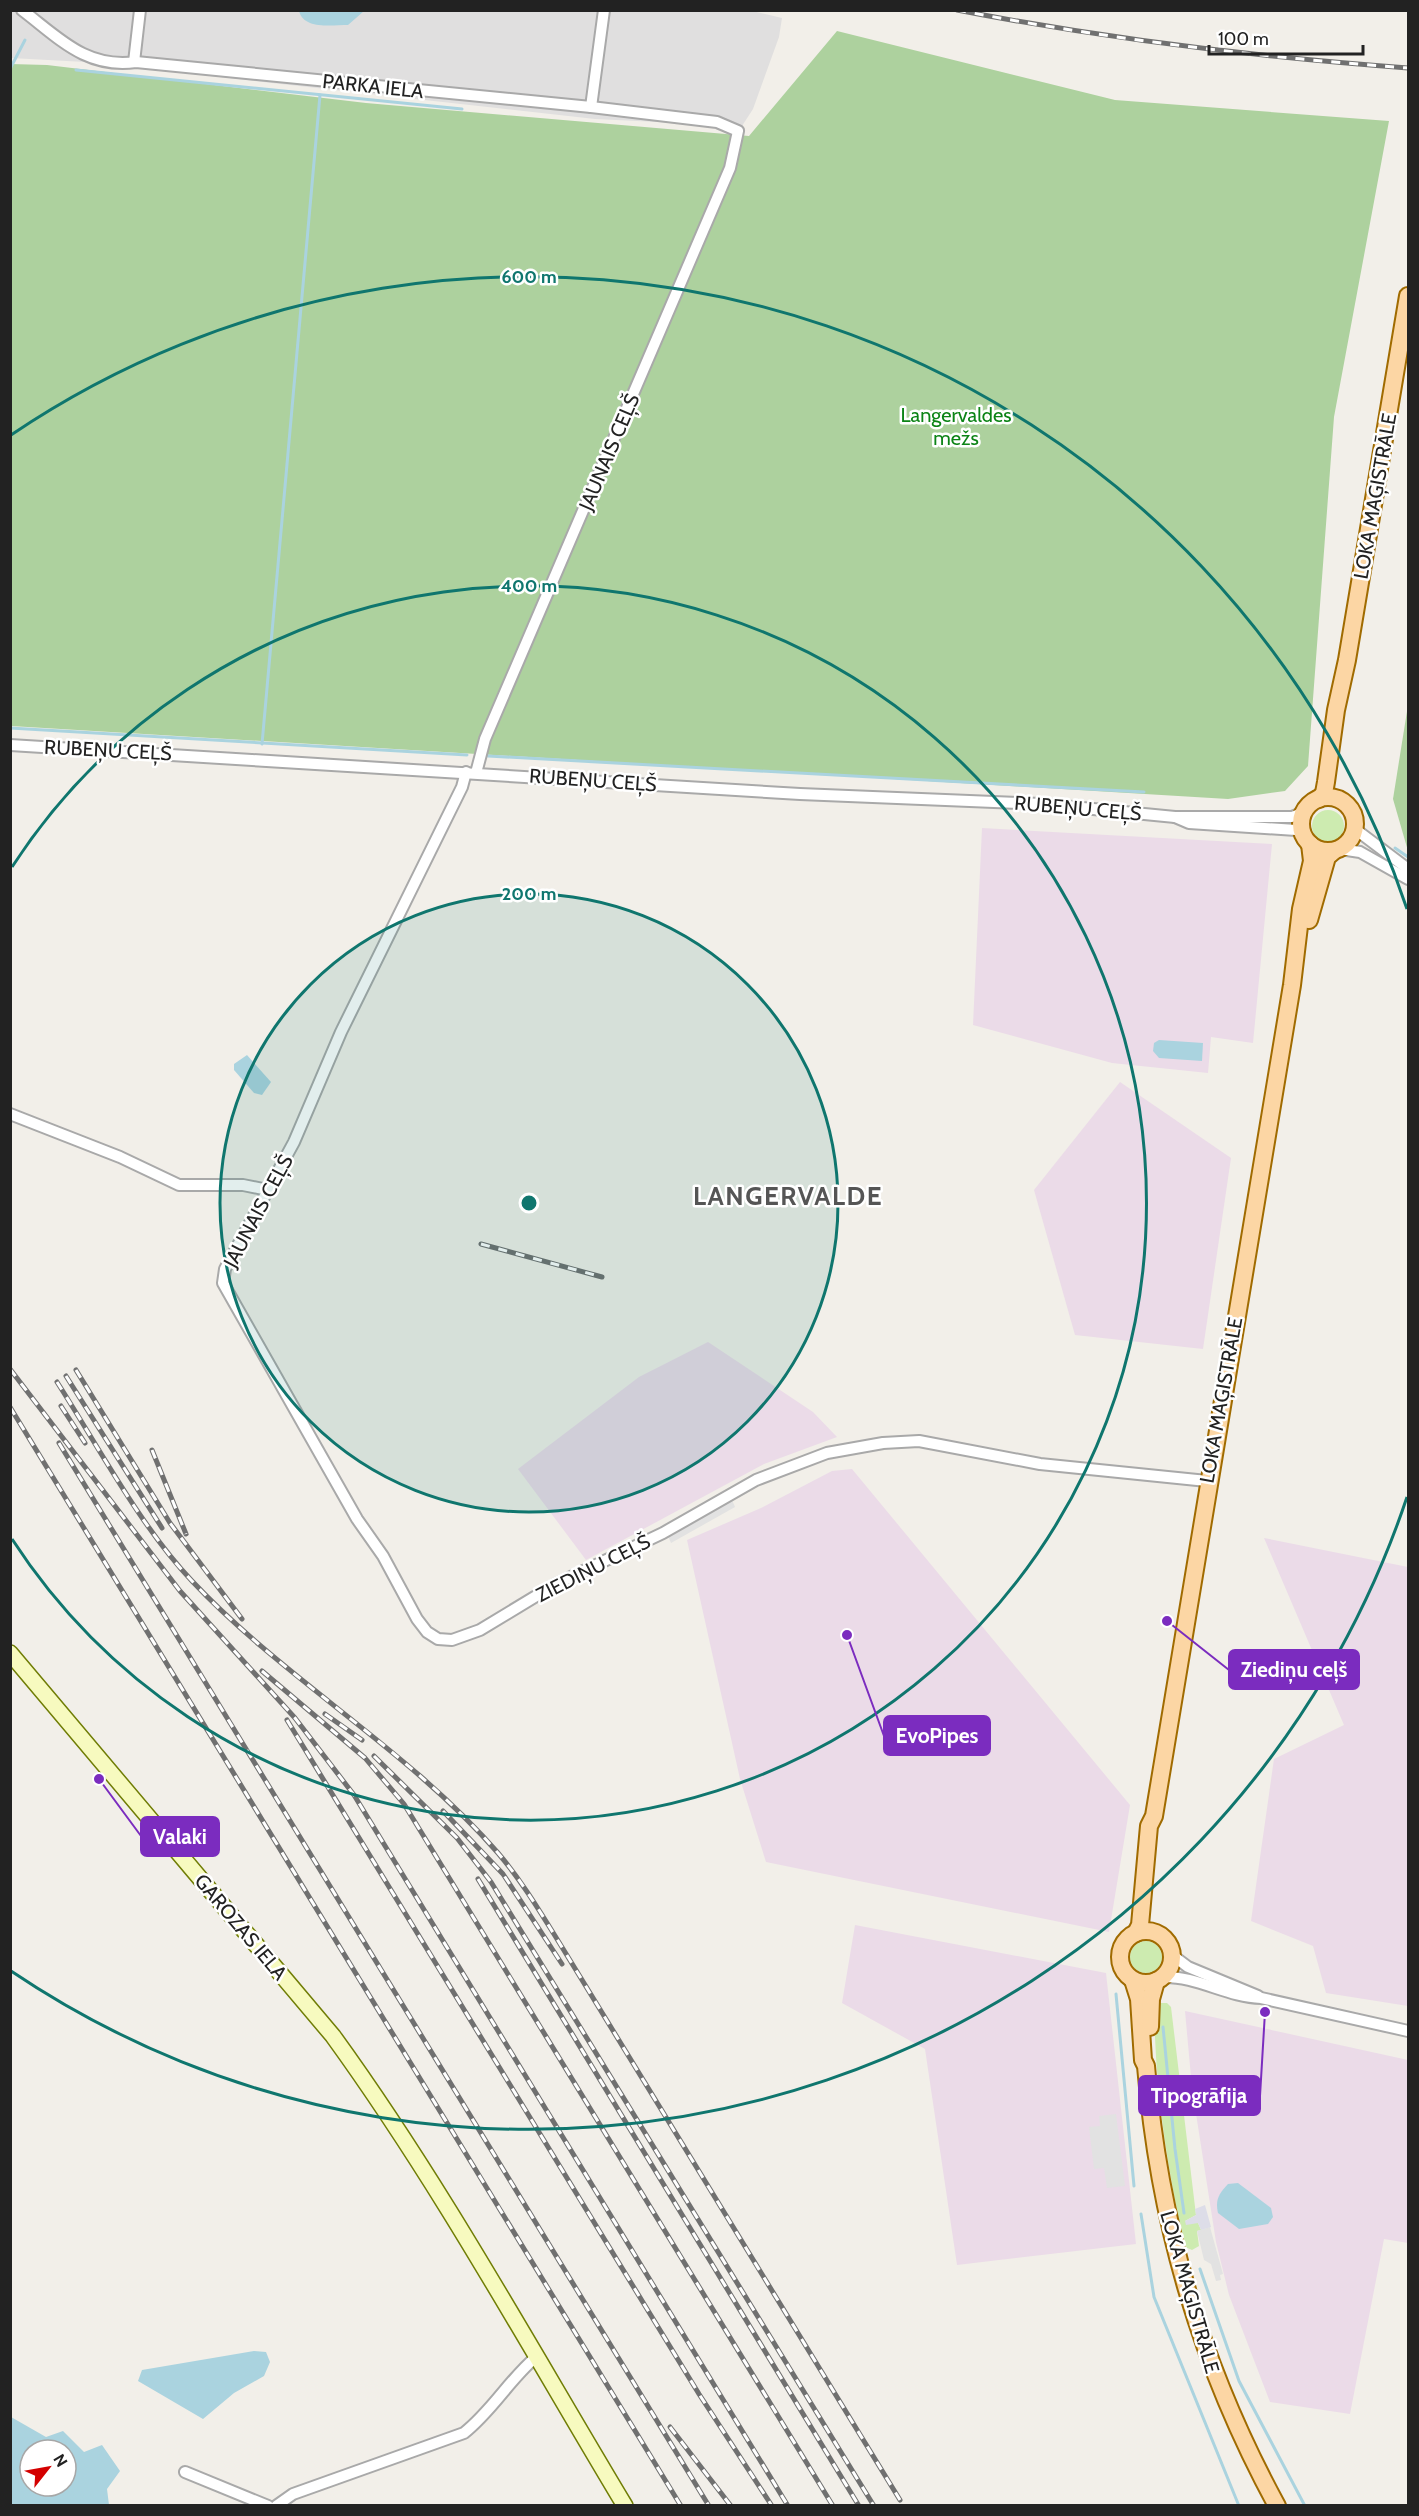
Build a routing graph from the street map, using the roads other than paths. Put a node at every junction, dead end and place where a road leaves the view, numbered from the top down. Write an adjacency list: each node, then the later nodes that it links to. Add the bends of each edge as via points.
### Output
1 (22, 10): 4 (street, PARKA IELA, via 86,57)
2 (140, 10): 4 (street)
3 (604, 10): 5 (street)
4 (134, 62): 5 (street, PARKA IELA)
5 (591, 107): 6 (street, PARKA IELA, via 717,122)
6 (738, 131): 10 (street, JAUNAIS CEĻŠ, via 726,177)
7 (1408, 296): 8 (main road, LOKA MAĢISTRĀLE)
8 (1347, 660): 11 (main road, LOKA MAĢISTRĀLE, via 1324,793); 12 (main road, LOKA MAĢISTRĀLE, via 1337,783)
9 (10, 745): 10 (street, RUBEŅU CEĻŠ)
10 (471, 772): 14 (street, RUBEŅU CEĻŠ, via 800,794 1042,804); 22 (street, JAUNAIS CEĻŠ, via 341,1032 294,1142)
11 (1319, 799): 12 (main road); 13 (main road)
12 (1342, 801): 15 (main road, LOKA MAĢISTRĀLE, via 1354,816)
13 (1304, 812): 14 (street, RUBEŅU CEĻŠ, via 1292,817); 16 (main road, LOKA MAĢISTRĀLE)
14 (1175, 817): 16 (street, RUBEŅU CEĻŠ, via 1189,823 1296,830)
15 (1355, 829): 17 (main road, LOKA MAĢISTRĀLE, via 1350,841); 18 (street)
16 (1307, 839): 17 (main road, via 1321,850); 20 (main road, LOKA MAĢISTRĀLE, via 1312,861 1301,909)
17 (1337, 850): 19 (street, via 1360,852); 20 (main road, LOKA MAĢISTRĀLE, via 1327,857)
18 (1408, 869)
19 (1408, 879)
20 (1292, 985): 23 (main road, LOKA MAĢISTRĀLE)
21 (10, 1114): 22 (street, via 179,1185 243,1185)
22 (268, 1190): 24 (street, JAUNAIS CEĻŠ, via 225,1269 224,1284 357,1519)
23 (1207, 1481): 24 (street, ZIEDIŅU CEĻŠ, via 1040,1464 919,1441 827,1453 756,1480 663,1533 556,1584 480,1630 452,1640 438,1639); 26 (main road, LOKA MAĢISTRĀLE)
24 (427, 1632)
25 (10, 1653): 35 (main road, GAROZAS IELA, via 333,2036 405,2141)
26 (1154, 1816): 27 (main road, LOKA MAĢISTRĀLE, via 1149,1826 1140,1925); 28 (main road, LOKA MAĢISTRĀLE, via 1152,1914)
27 (1136, 1933): 28 (main road); 31 (main road, LOKA MAĢISTRĀLE, via 1126,1940 1120,1952 1122,1968)
28 (1157, 1933): 29 (main road, LOKA MAĢISTRĀLE, via 1168,1942)
29 (1172, 1956): 30 (main road, LOKA MAĢISTRĀLE); 32 (street, via 1188,1967)
30 (1159, 1979): 31 (main road, via 1148,1983); 32 (street, via 1184,1978); 34 (main road, LOKA MAĢISTRĀLE, via 1151,2000 1150,2055)
31 (1134, 1980): 34 (main road, LOKA MAĢISTRĀLE)
32 (1261, 1998): 33 (street)
33 (1408, 2031)
34 (1146, 2066): 40 (main road, LOKA MAĢISTRĀLE, via 1159,2176 1192,2310 1231,2416)
35 (536, 2357): 38 (street, via 517,2373 483,2418 464,2433 293,2494); 39 (main road, GAROZAS IELA)
36 (185, 2472): 37 (street)
37 (268, 2505)
38 (276, 2505)
39 (626, 2505)
40 (1276, 2505)

